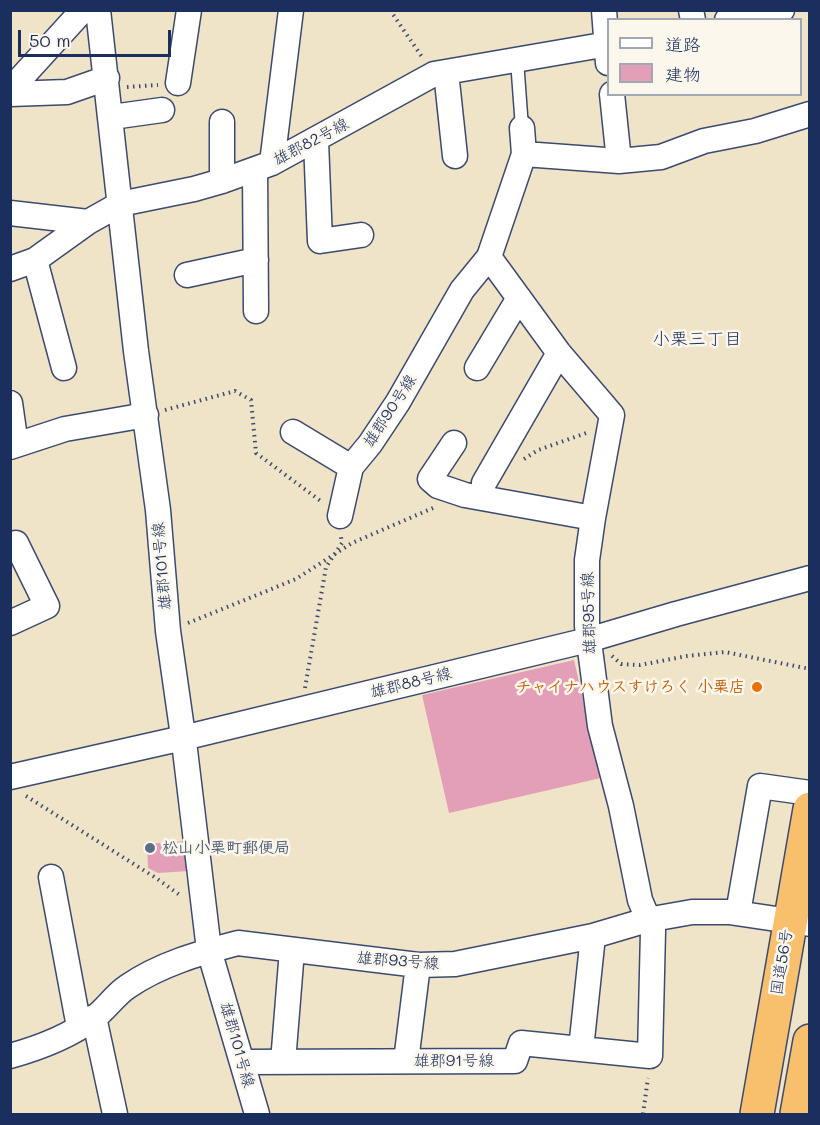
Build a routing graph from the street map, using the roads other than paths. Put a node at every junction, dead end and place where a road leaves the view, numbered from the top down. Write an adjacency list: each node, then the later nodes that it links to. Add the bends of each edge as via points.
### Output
1 (83, 10): 15 (street, via 35,48)
2 (98, 10): 13 (street, 雄郡101号線)
3 (189, 10): 14 (street)
4 (291, 10): 26 (street)
5 (604, 10): 9 (street)
6 (782, 10): 7 (street)
7 (776, 11): 8 (street)
8 (738, 18)
9 (607, 40)
10 (607, 50): 11 (street, 雄郡82号線)
11 (517, 60): 12 (street, 雄郡82号線); 21 (lane)
12 (440, 73): 22 (street, 雄郡82号線); 24 (street)
13 (107, 83): 15 (street, via 67,92); 19 (street, 雄郡101号線)
14 (178, 83)
15 (10, 92)
16 (612, 96): 25 (street)
17 (162, 110): 19 (street)
18 (810, 114): 25 (street, via 704,141 661,157)
19 (111, 117): 28 (street, 雄郡101号線)
20 (222, 122): 27 (street)
21 (522, 128): 23 (street, 雄郡90号線)
22 (316, 141): 26 (street, 雄郡82号線); 31 (street, via 320,241)
23 (524, 154): 25 (street); 32 (street, 雄郡90号線)
24 (455, 156)
25 (620, 161)
26 (263, 166): 27 (street, 雄郡82号線); 34 (street)
27 (222, 182): 28 (street, 雄郡82号線)
28 (120, 204): 30 (street, 雄郡82号線); 43 (street, 雄郡101号線)
29 (10, 213): 30 (street)
30 (88, 222): 33 (street, 雄郡82号線)
31 (361, 236)
32 (489, 257): 37 (street); 47 (street, 雄郡90号線, via 462,290 398,402)
33 (34, 260): 35 (street, 雄郡82号線); 40 (street)
34 (256, 260): 36 (street); 38 (street)
35 (10, 269)
36 (187, 275)
37 (519, 298): 39 (street); 41 (street)
38 (256, 311)
39 (559, 353): 48 (street); 50 (street, 雄郡95号線, via 612,415)
40 (64, 368)
41 (477, 368)
42 (10, 403): 46 (street)
43 (146, 415): 46 (street, via 65,429); 55 (street, 雄郡101号線)
44 (293, 432): 47 (street)
45 (454, 443): 48 (street, via 430,479 438,486)
46 (13, 446)
47 (351, 467): 49 (street, 雄郡90号線)
48 (475, 489): 50 (street)
49 (340, 516)
50 (593, 518): 54 (street, 雄郡95号線, via 586,580)
51 (16, 543): 53 (street, via 47,606)
52 (810, 578): 54 (street, 雄郡88号線)
53 (10, 623)
54 (595, 638): 55 (street, 雄郡88号線); 61 (street, 雄郡95号線, via 600,726)
55 (183, 738): 56 (street, 雄郡88号線); 64 (street, 雄郡101号線)
56 (16, 785)
57 (810, 794): 60 (street, via 760,786)
58 (810, 809): 62 (highway, 国道56号)
59 (51, 877): 67 (street)
60 (738, 913): 61 (street, 雄郡93号線, via 692,912); 62 (street, 雄郡93号線)
61 (647, 920): 63 (street, 雄郡93号線); 72 (street, 雄郡95号線, via 653,931)
62 (799, 922): 69 (highway, 国道56号)
63 (593, 936): 66 (street, 雄郡93号線, via 455,964); 68 (street)
64 (209, 950): 65 (street, 雄郡93号線, via 238,943); 67 (street, 雄郡93号線, via 163,966 127,987); 74 (street, 雄郡101号線)
65 (292, 950): 66 (street, 雄郡93号線); 75 (street)
66 (418, 965): 73 (street)
67 (87, 1022): 71 (street, 雄郡93号線, via 35,1049); 76 (street)
68 (581, 1049): 72 (street, 雄郡91号線); 73 (street, 雄郡91号線, via 521,1043 515,1061)
69 (767, 1053): 70 (street); 78 (highway, 国道56号)
70 (809, 1054): 79 (highway)
71 (10, 1056)
72 (650, 1056)
73 (406, 1061): 75 (street, 雄郡91号線)
74 (242, 1062): 75 (street, 雄郡91号線); 77 (street, 雄郡101号線)
75 (283, 1062)
76 (115, 1114)
77 (257, 1114)
78 (757, 1114)
79 (797, 1114)

